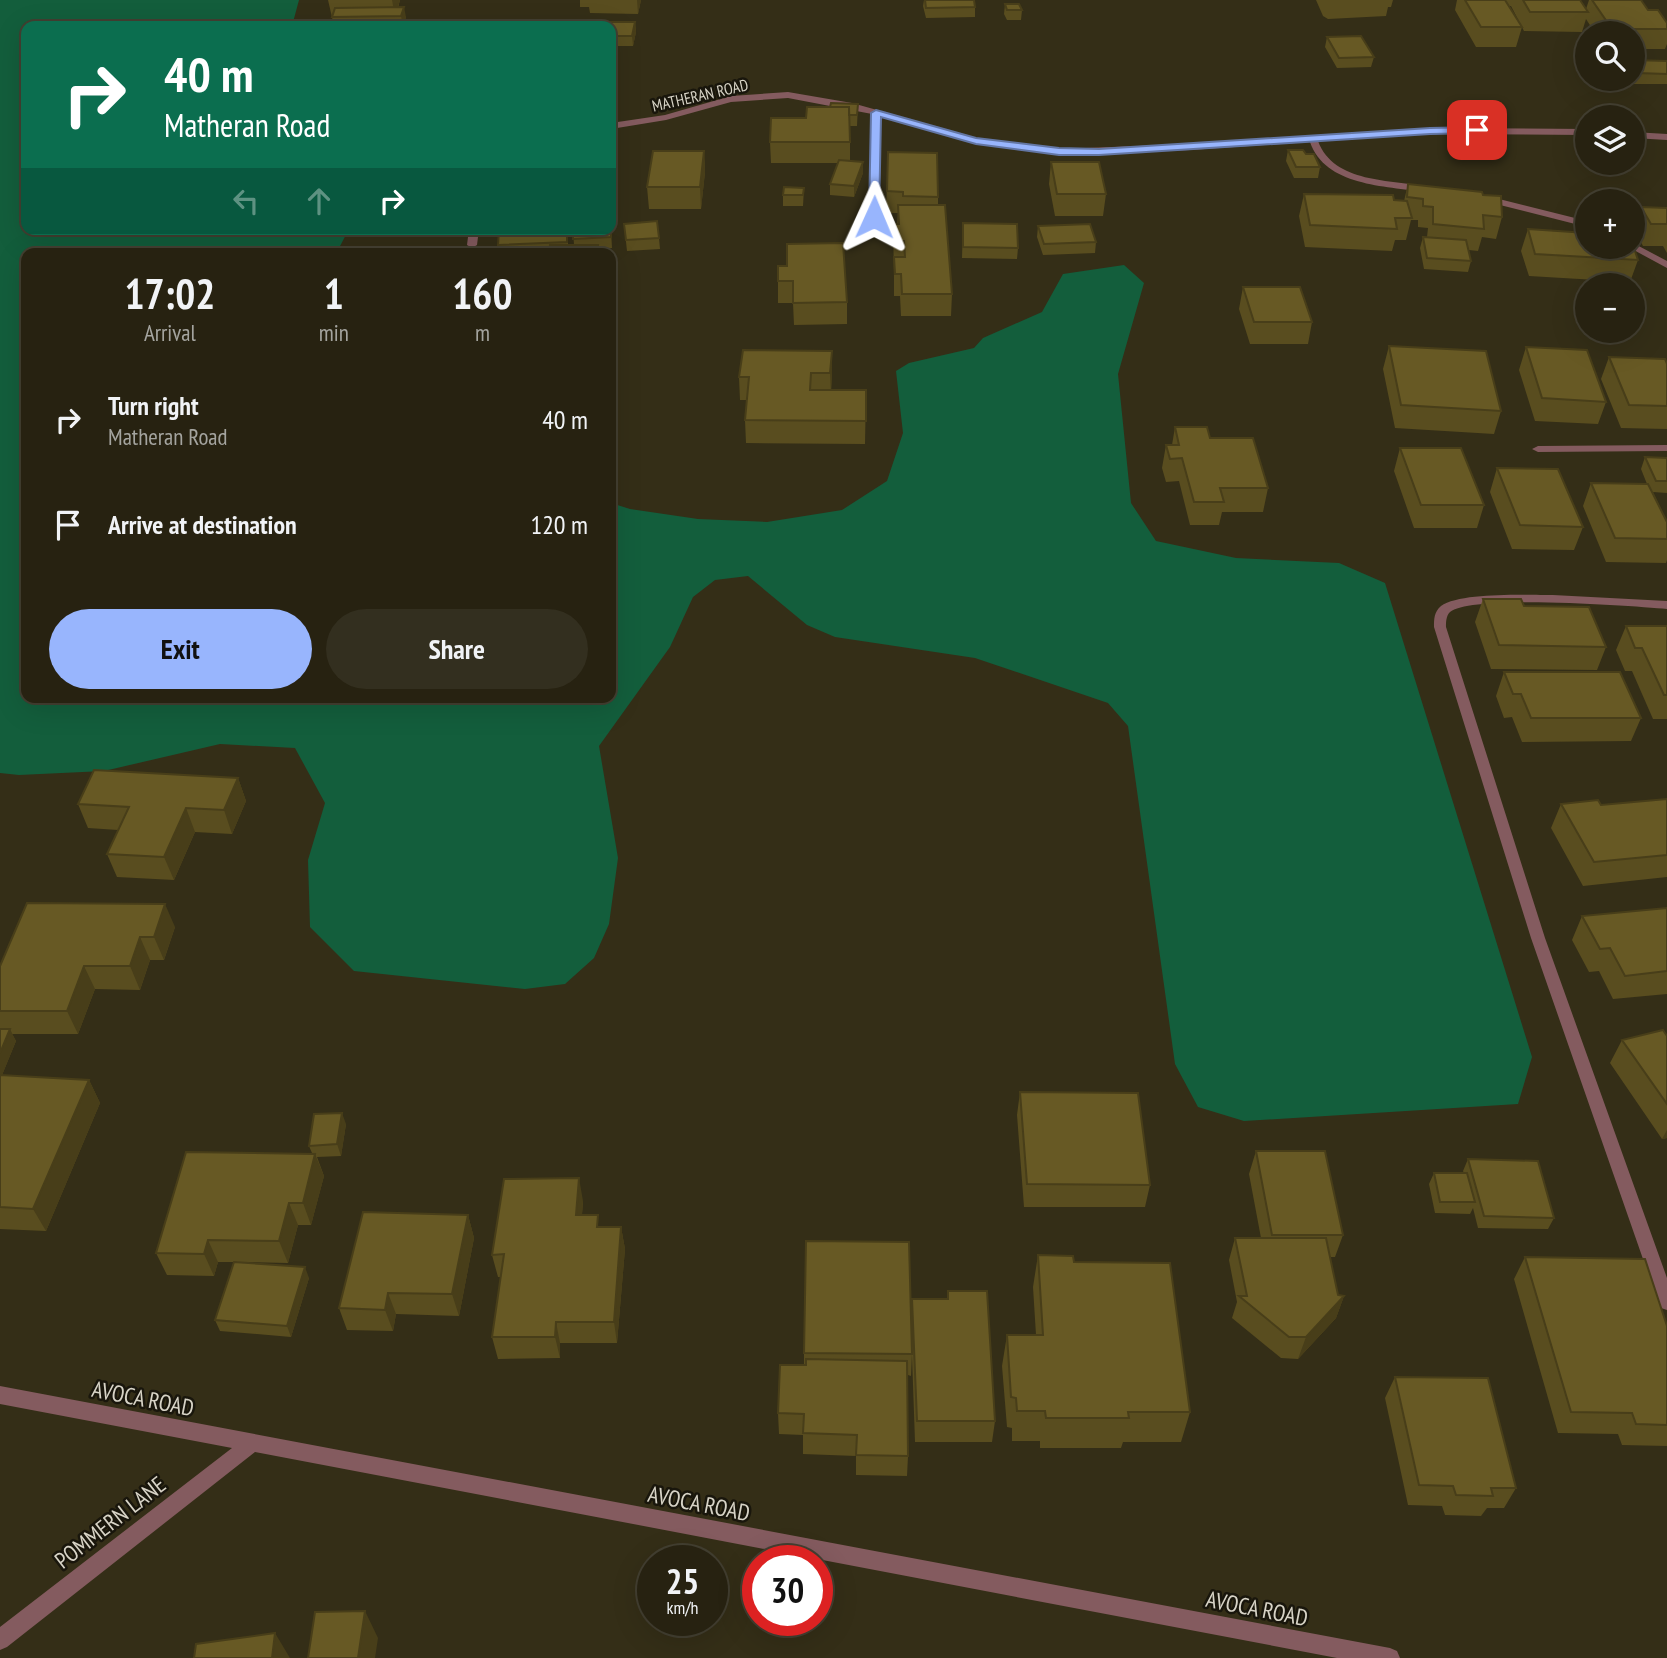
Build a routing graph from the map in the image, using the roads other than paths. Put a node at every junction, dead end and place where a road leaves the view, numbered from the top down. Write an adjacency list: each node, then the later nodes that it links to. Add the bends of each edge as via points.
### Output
1 (876, 113): 2 (street, MATHERAN ROAD, via 814,98 762,96); 6 (street, MATHERAN ROAD, via 976,141 1059,152); 9 (street)
2 (616, 125)
3 (1575, 132): 6 (street, MATHERAN ROAD, via 1430,131)
4 (1645, 136): 5 (street)
5 (1667, 137)
6 (1313, 139): 7 (street, via 1326,164 1338,171)
7 (1441, 191)
8 (1467, 195): 10 (street)
9 (874, 217)
10 (1575, 221)
11 (473, 235): 12 (street)
12 (472, 245)
13 (1645, 253): 14 (street)
14 (1667, 265)
15 (1667, 448): 16 (street)
16 (1538, 449)
17 (1667, 605): 18 (street, via 1483,600 1444,610 1440,626 1538,938)
18 (1667, 1302)
19 (0, 1395): 20 (street, AVOCA ROAD)
20 (251, 1444): 21 (street, POMMERN LANE); 22 (street, AVOCA ROAD)
21 (0, 1640)
22 (1390, 1658)

